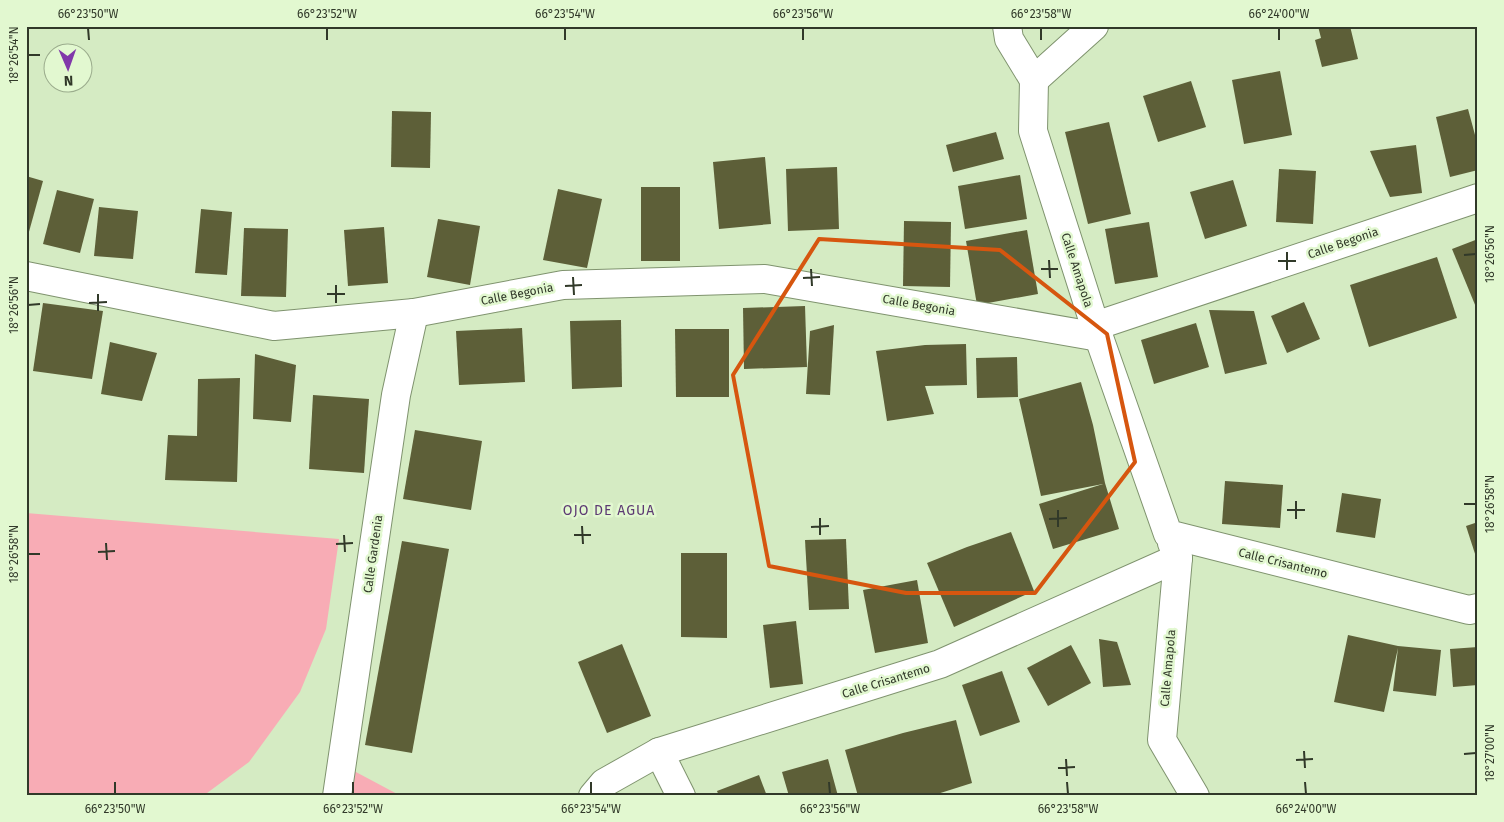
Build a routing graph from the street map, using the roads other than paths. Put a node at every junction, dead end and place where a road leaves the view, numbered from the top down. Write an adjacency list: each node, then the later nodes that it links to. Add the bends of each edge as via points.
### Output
1 (1007, 26): 3 (street, via 1008,39)
2 (1094, 26): 3 (street)
3 (1034, 80): 7 (street, Calle Amapola, via 1033,132)
4 (1478, 198): 7 (street, Calle Begonia)
5 (26, 276): 6 (street, Calle Begonia, via 274,326)
6 (414, 313): 7 (street, Calle Begonia, via 563,285 765,279); 11 (street, Calle Gardenia, via 396,395)
7 (1097, 332): 8 (street, Calle Amapola)
8 (1173, 546): 9 (street, Calle Crisantemo, via 1470,610); 10 (street, Calle Crisantemo, via 940,664); 14 (street, Calle Amapola, via 1162,740)
9 (1478, 608)
10 (659, 752): 12 (street, Calle Crisantemo, via 604,783); 13 (street)
11 (337, 796)
12 (593, 796)
13 (680, 796)
14 (1195, 796)

